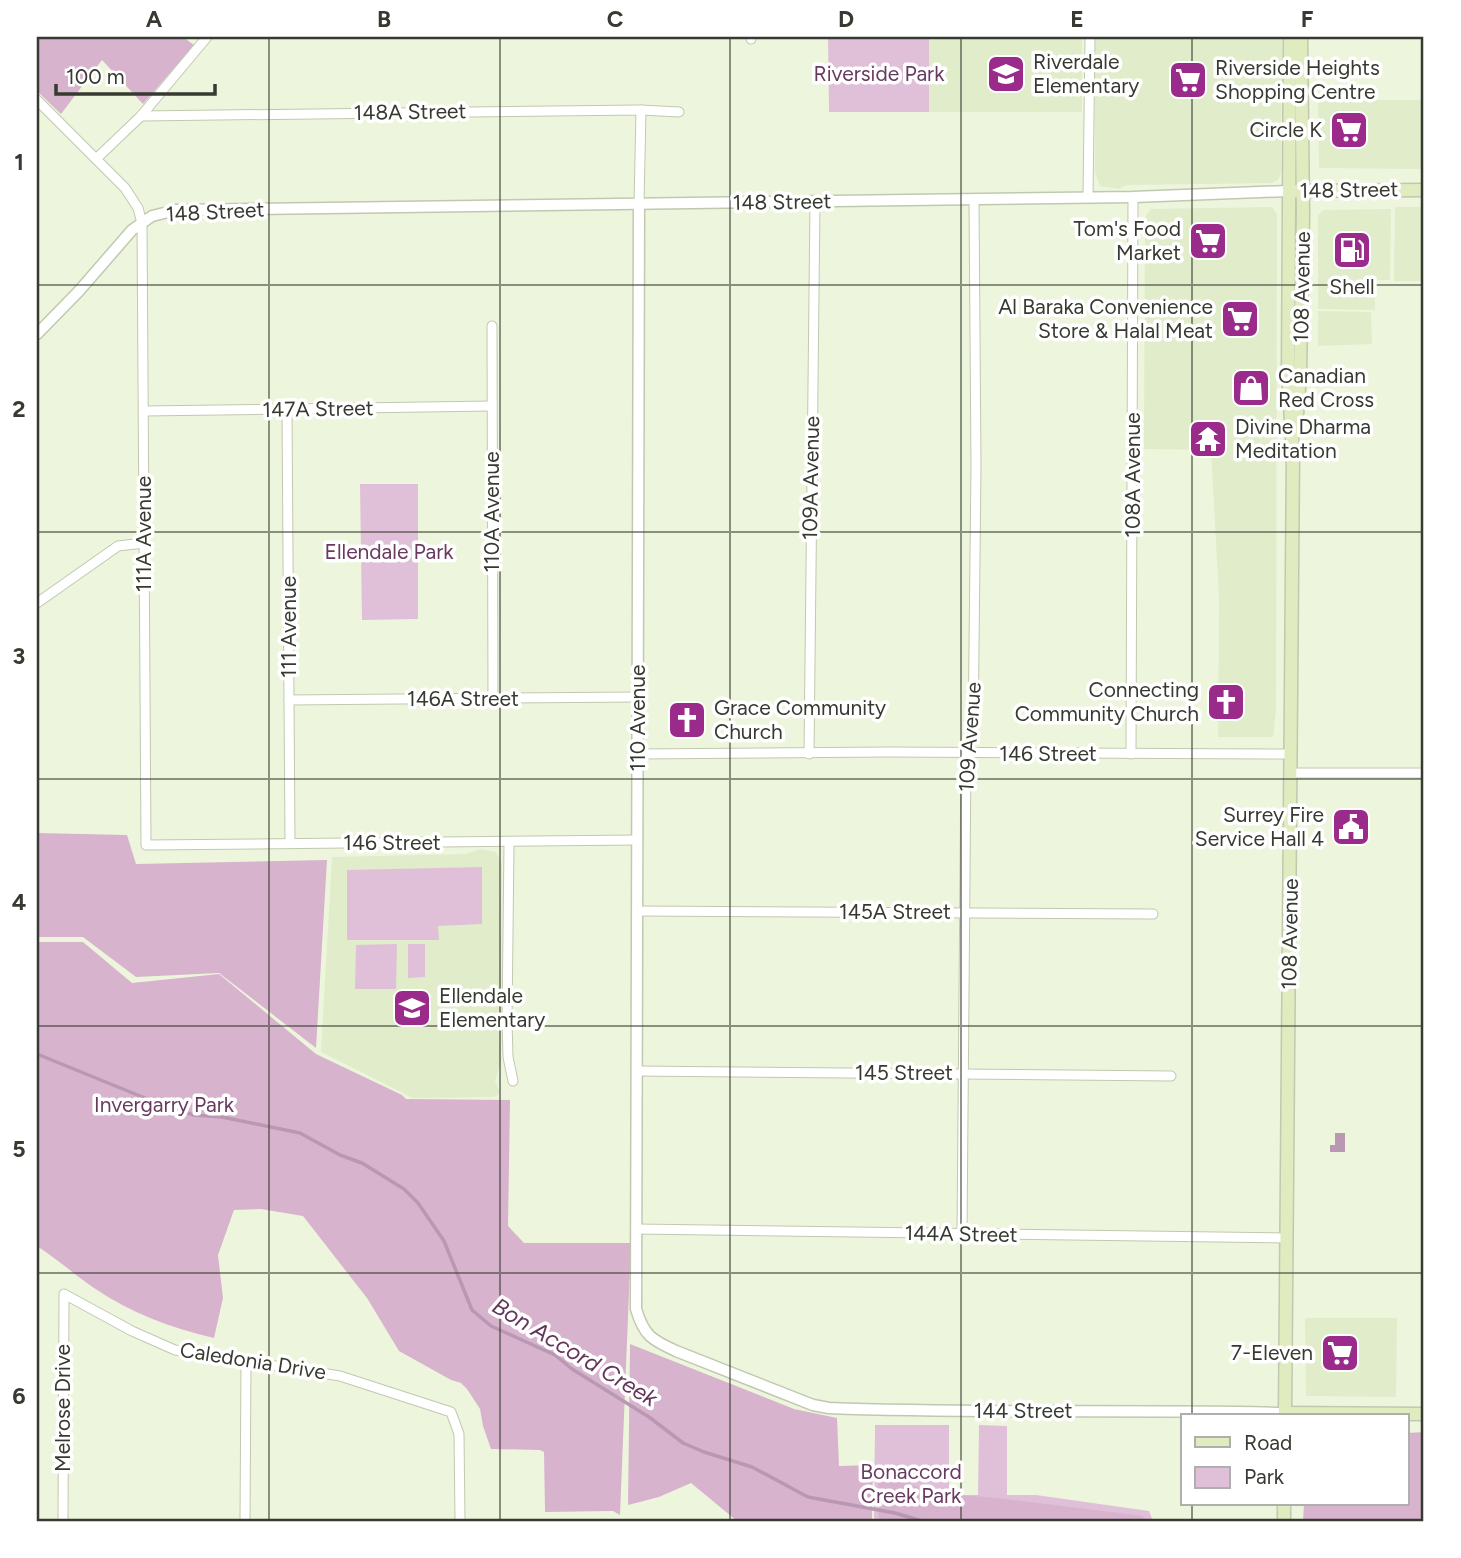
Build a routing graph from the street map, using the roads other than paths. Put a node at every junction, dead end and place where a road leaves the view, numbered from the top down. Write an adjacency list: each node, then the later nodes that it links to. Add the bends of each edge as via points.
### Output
1 (207, 37): 8 (street)
2 (1090, 37): 13 (street)
3 (1290, 37): 11 (main road, 108 Avenue)
4 (1301, 37): 12 (main road, 108 Avenue)
5 (37, 100): 9 (street)
6 (641, 110): 7 (street, 148A Street); 8 (street, 148A Street); 17 (street, 110 Avenue)
7 (679, 112)
8 (141, 116): 9 (street)
9 (96, 159): 18 (street, via 132,196)
10 (1424, 190): 12 (main road, 148 Street)
11 (1288, 191): 12 (main road, 148 Street); 14 (street, 148 Street); 24 (main road, 108 Avenue)
12 (1303, 191): 24 (main road, 108 Avenue, via 1300,375)
13 (1088, 197): 14 (street, 148 Street); 15 (street, 148 Street)
14 (1133, 197): 32 (street, 108A Avenue)
15 (974, 199): 16 (street, 148 Street); 34 (street, 109 Avenue, via 973,739)
16 (815, 201): 17 (street, 148 Street); 31 (street, 109A Avenue)
17 (639, 204): 18 (street, 148 Street, via 188,209 164,212); 27 (street, 110 Avenue)
18 (142, 223): 20 (street); 23 (street, 111A Avenue)
19 (492, 326): 21 (street, 110A Avenue)
20 (37, 334)
21 (492, 406): 22 (street, 147A Street); 28 (street, 110A Avenue)
22 (287, 410): 23 (street, 147A Street); 29 (street, 111 Avenue)
23 (144, 411): 25 (street, 111A Avenue)
24 (1293, 453): 33 (main road, 108 Avenue)
25 (144, 543): 26 (street, via 118,546); 40 (street, 111A Avenue)
26 (37, 603)
27 (638, 697): 28 (street, 146A Street); 30 (street, 110 Avenue)
28 (493, 698): 29 (street, 146A Street)
29 (289, 700): 38 (street, 111 Avenue)
30 (638, 754): 31 (street, 146 Street); 37 (street, 110 Avenue)
31 (808, 754): 34 (street, 146 Street)
32 (1131, 754): 33 (street, 146 Street); 34 (street, 146 Street)
33 (1291, 754): 35 (main road, 108 Avenue)
34 (966, 755): 42 (street, 109 Avenue)
35 (1291, 773): 36 (street); 50 (main road, 108 Avenue)
36 (1424, 773)
37 (637, 841): 39 (street, 146 Street); 41 (street, 110 Avenue)
38 (290, 843): 39 (street, 146 Street); 40 (street, 146 Street)
39 (509, 843): 47 (street, via 508,1057)
40 (146, 845)
41 (638, 911): 42 (street, 145A Street); 44 (street, 110 Avenue)
42 (964, 913): 43 (street, 145A Street); 45 (street, 109 Avenue)
43 (1153, 914)
44 (637, 1071): 45 (street, 145 Street); 48 (street, 110 Avenue)
45 (962, 1074): 46 (street, 145 Street); 49 (street, 109 Avenue)
46 (1171, 1076)
47 (513, 1081)
48 (636, 1229): 49 (street, 144A Street); 52 (street, 110 Avenue, via 636,1310)
49 (962, 1234): 50 (street, 144A Street)
50 (1286, 1238): 55 (main road, 108 Avenue)
51 (64, 1294): 53 (street, Caledonia Drive, via 176,1350); 56 (street, Melrose Drive)
52 (641, 1326): 54 (street, 144 Street, via 654,1340 676,1351 829,1408)
53 (246, 1362): 57 (street); 58 (street, Caledonia Drive, via 340,1376 451,1412 459,1434)
54 (1272, 1414)
55 (1285, 1414)
56 (63, 1521)
57 (245, 1521)
58 (460, 1521)

